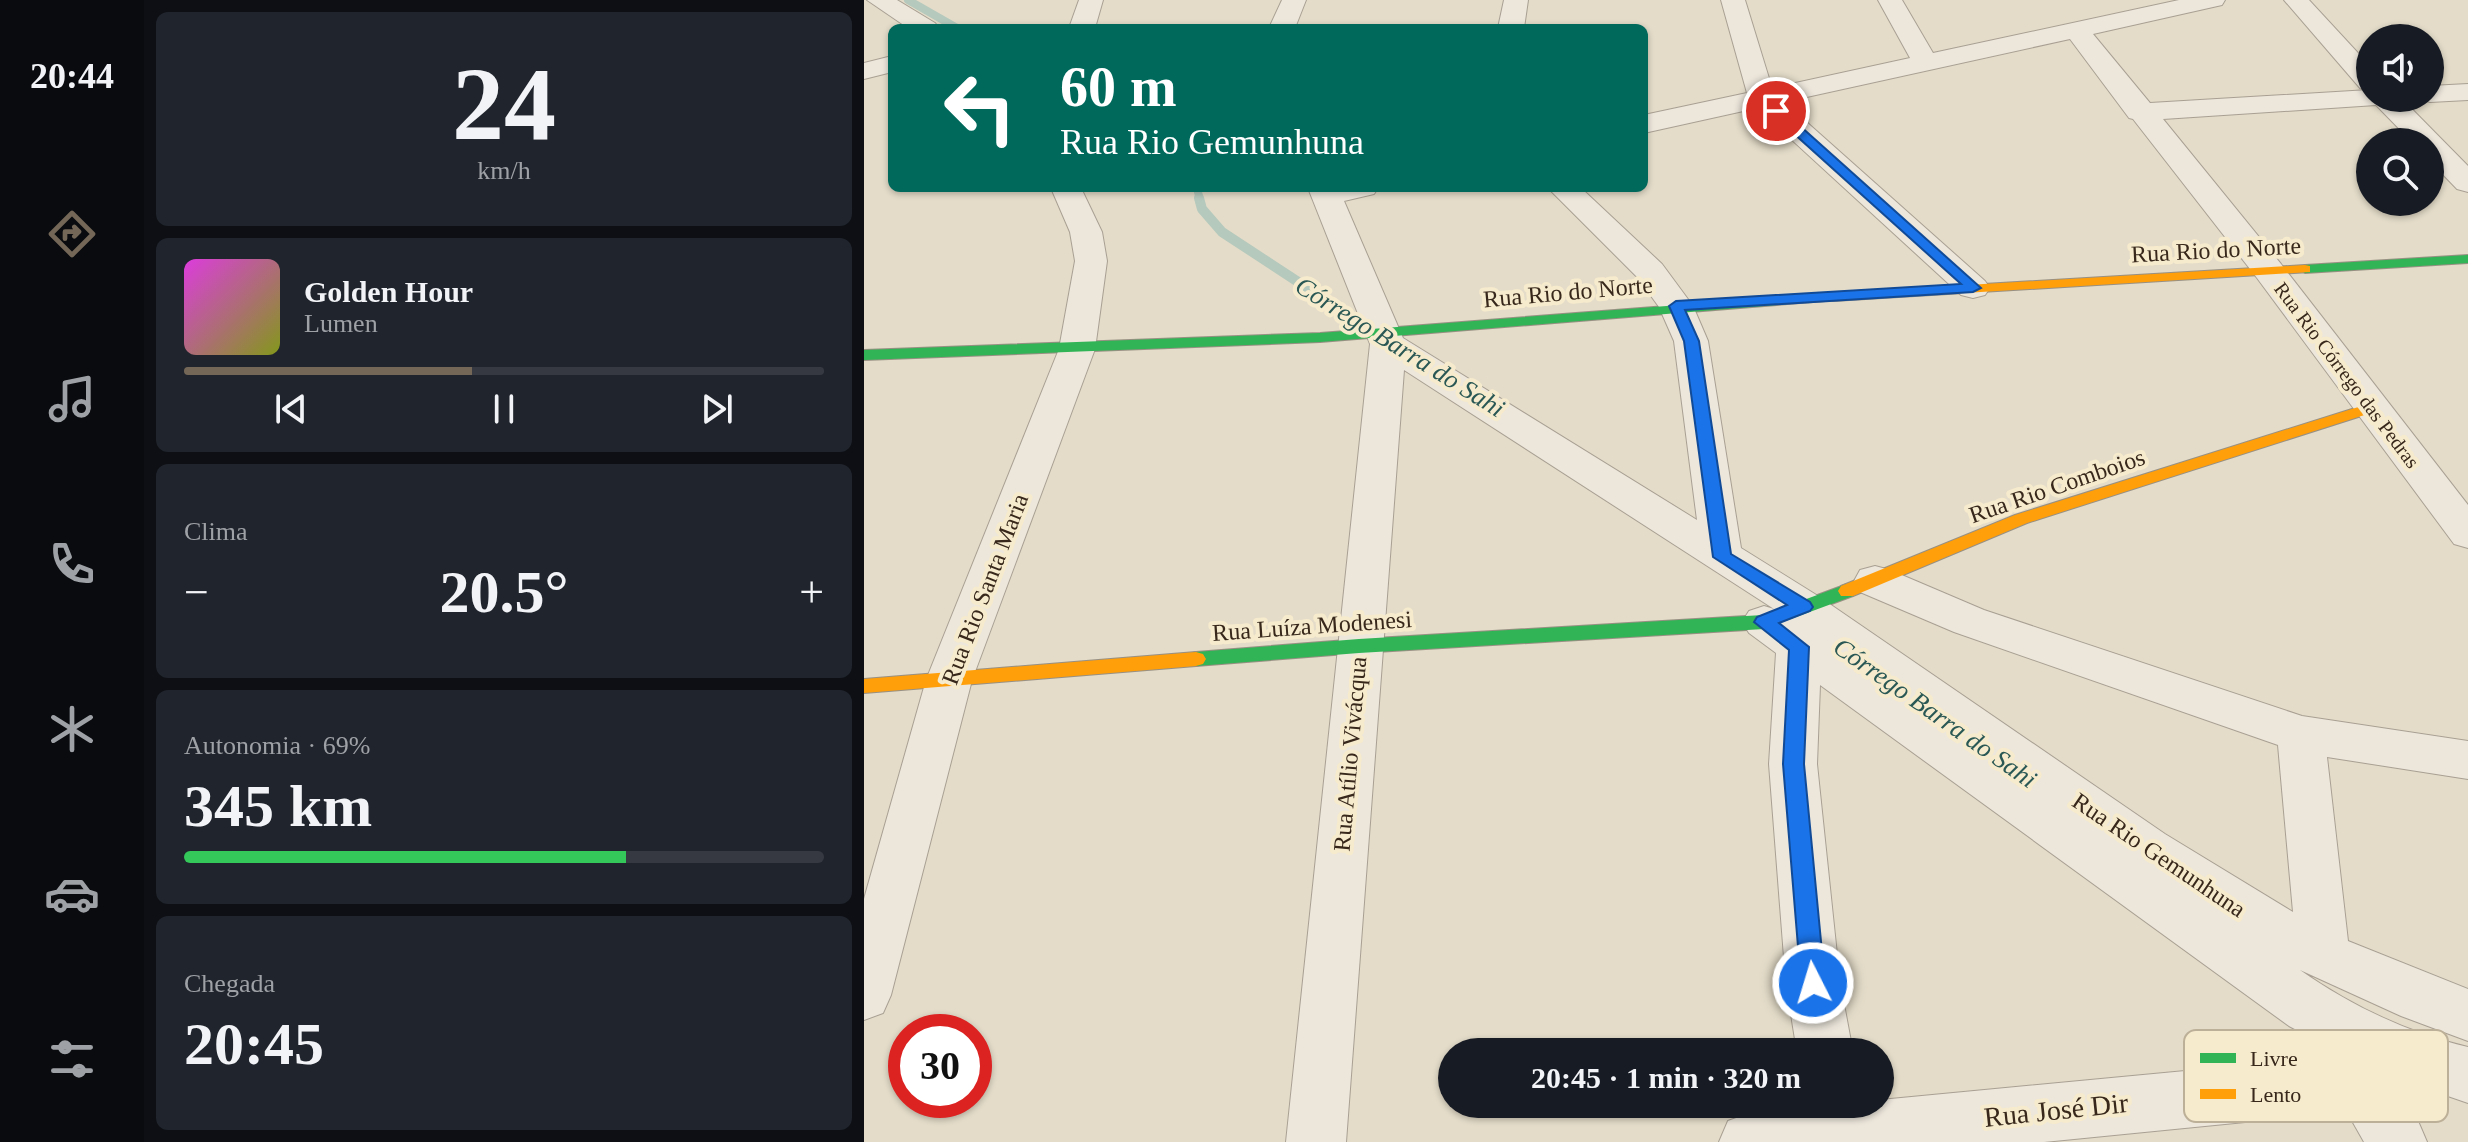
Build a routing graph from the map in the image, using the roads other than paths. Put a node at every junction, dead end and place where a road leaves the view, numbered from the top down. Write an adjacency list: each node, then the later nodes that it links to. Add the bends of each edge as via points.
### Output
1 (879, 0): 9 (street)
2 (1091, 0): 10 (street)
3 (1294, 0): 11 (street)
4 (1516, 0): 12 (street)
5 (1733, 0): 20 (street)
6 (1890, 0): 14 (street)
7 (2213, 0): 13 (street)
8 (2296, 0): 16 (street)
9 (919, 24)
10 (1083, 24)
11 (1284, 24)
12 (1512, 24)
13 (2076, 29): 14 (street); 22 (street, Rua Rio Córrego das Pedras)
14 (1926, 63): 20 (street)
15 (888, 65): 17 (street)
16 (2356, 66)
17 (864, 71)
18 (2468, 92): 19 (street)
19 (2444, 93)
20 (1761, 96): 24 (street); 33 (street)
21 (2356, 99): 22 (street)
22 (2139, 112): 32 (street, Rua Rio Córrego das Pedras)
23 (2399, 112): 25 (street)
24 (1648, 123)
25 (2414, 128)
26 (2444, 158): 27 (street)
27 (2468, 183)
28 (1068, 192): 36 (street, Rua Rio Santa Maria, via 1086,232 1091,261)
29 (1337, 192): 35 (street, Rua Atílio Vivácqua)
30 (1567, 192): 34 (street, via 1650,271)
31 (2468, 259): 32 (street, Rua Rio do Norte)
32 (2269, 271): 33 (street, Rua Rio do Norte); 38 (street, Rua Rio Córrego das Pedras)
33 (1973, 288): 34 (street, Rua Rio do Norte)
34 (1676, 306): 35 (street, Rua Rio do Norte); 40 (street, via 1691,341)
35 (1387, 339): 36 (street, Rua Rio do Norte); 40 (street, Rua Rio Gemunhuna); 43 (street, Rua Atílio Vivácqua)
36 (1077, 349): 37 (street, Rua Rio do Norte); 44 (street, Rua Rio Santa Maria)
37 (864, 355)
38 (2371, 408): 39 (street, Rua Rio Córrego das Pedras); 41 (street, Rua Rio Comboios, via 2021,519)
39 (2468, 534)
40 (1722, 557): 42 (street, Rua Rio Gemunhuna)
41 (1875, 581): 42 (street, Rua Rio Comboios); 46 (street, via 1969,621)
42 (1789, 625): 43 (street, Rua Luíza Modenesi); 48 (street, Rua Rio Gemunhuna); 53 (street, via 1793,764)
43 (1359, 646): 44 (street, Rua Luíza Modenesi); 59 (street, Rua Atílio Vivácqua)
44 (949, 680): 45 (street, Rua Luíza Modenesi); 49 (street, Rua Rio Santa Maria)
45 (864, 686)
46 (2301, 734): 47 (street); 48 (street)
47 (2468, 760)
48 (2316, 982): 50 (street, Rua Rio Gemunhuna, via 2420,998); 51 (street); 52 (street, Rua Rio Gemunhuna)
49 (864, 995)
50 (2468, 1015)
51 (2339, 1030)
52 (2373, 1030)
53 (1823, 1038)
54 (2448, 1070): 55 (street, Rua Rio Gemunhuna)
55 (2468, 1075)
56 (2184, 1097): 58 (street, Rua José Dir)
57 (2386, 1122): 61 (street)
58 (1837, 1126): 60 (street, Rua José Dir)
59 (1316, 1142)
60 (1749, 1142)
61 (2397, 1142)

